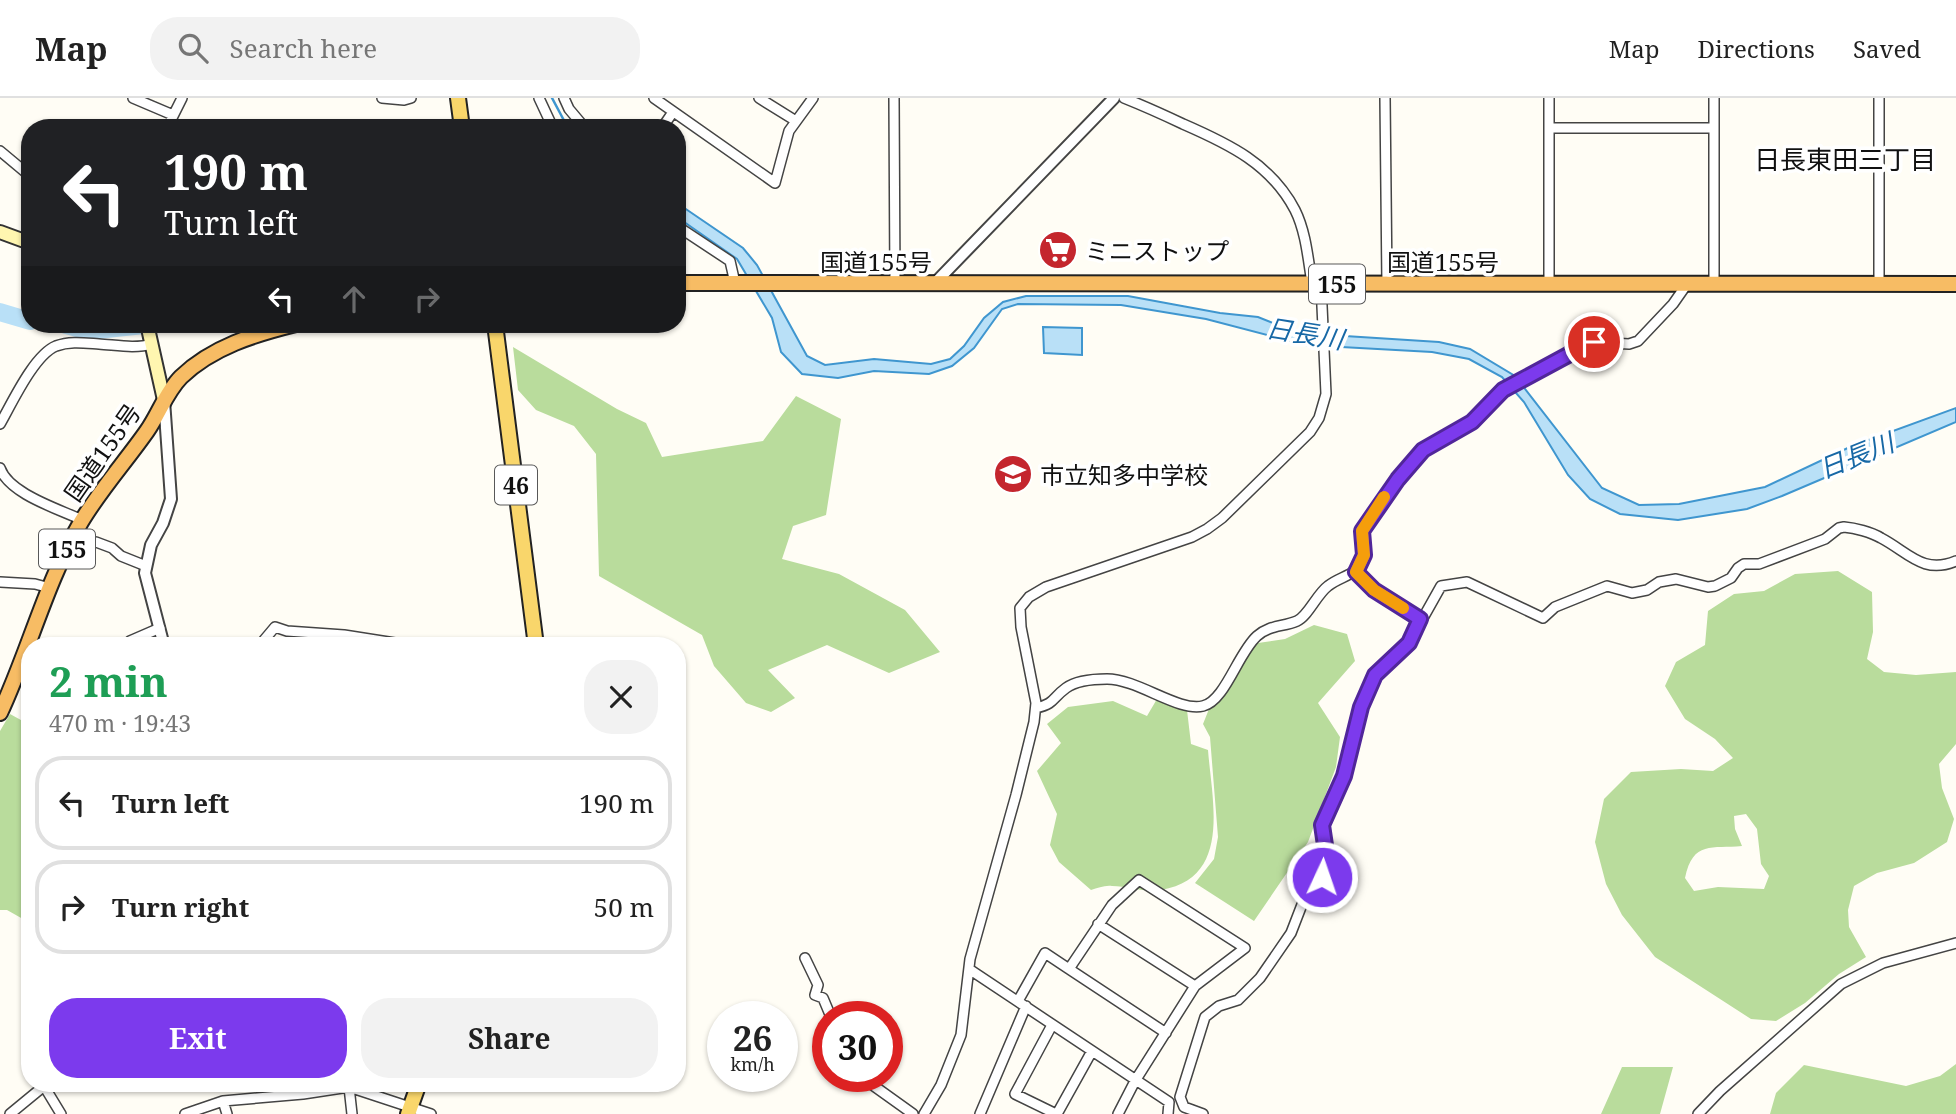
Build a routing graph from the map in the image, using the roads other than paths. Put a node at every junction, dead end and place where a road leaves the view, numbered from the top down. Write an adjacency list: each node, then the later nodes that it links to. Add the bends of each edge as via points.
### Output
1 (132, 98): 19 (street)
2 (182, 98): 19 (street)
3 (382, 98): 4 (street)
4 (411, 98)
5 (458, 98): 21 (main road)
6 (539, 98): 22 (street)
7 (564, 98): 23 (street)
8 (760, 98): 27 (street)
9 (813, 98): 27 (street)
10 (894, 98): 37 (street)
11 (1114, 98): 38 (street)
12 (1124, 98): 39 (street, via 1224,142 1267,172 1295,211)
13 (1385, 98): 40 (street)
14 (1549, 98): 28 (street)
15 (1714, 98): 29 (street)
16 (1879, 98): 45 (street)
17 (657, 99): 18 (street)
18 (673, 112): 24 (street); 25 (street)
19 (173, 115): 20 (street)
20 (171, 119)
21 (461, 119)
22 (549, 119)
23 (577, 119)
24 (668, 119)
25 (683, 119)
26 (686, 121): 27 (street, via 775,183 786,139)
27 (796, 121)
28 (1549, 128): 29 (street); 41 (street)
29 (1713, 128): 43 (street)
30 (0, 151): 31 (street)
31 (21, 168)
32 (0, 232): 34 (main road)
33 (686, 232): 36 (street, via 730,261)
34 (21, 240)
35 (686, 283): 36 (highway, 国道155号 / 155)
36 (735, 283): 37 (highway, 国道155号 / 155)
37 (895, 284): 38 (highway, 国道155号 / 155)
38 (934, 284): 39 (highway, 国道155号 / 155)
39 (1316, 284): 40 (highway, 国道155号 / 155); 68 (street, via 1326,394 1319,418 1295,448 1207,529 1046,587 1024,602 1019,615)
40 (1387, 284): 41 (highway, 国道155号 / 155)
41 (1549, 284): 42 (highway, 国道155号 / 155)
42 (1688, 284): 43 (highway, 国道155号 / 155); 56 (street, via 1638,341 1581,344 1503,390 1472,422 1423,450 1362,531 1364,555)
43 (1714, 284): 45 (highway, 国道155号 / 155)
44 (1956, 284): 45 (highway, 国道155号 / 155)
45 (1879, 285)
46 (149, 333): 49 (main road); 50 (street, via 141,347 72,342 47,351)
47 (265, 333): 49 (highway, 国道155号 / 155, via 211,355 180,378)
48 (496, 333): 66 (main road, 46)
49 (164, 400): 52 (highway, 国道155号 / 155); 55 (street, via 171,499)
50 (0, 424)
51 (0, 468): 52 (street, via 6,481 21,491)
52 (82, 520): 58 (highway, 国道155号 / 155)
53 (96, 542): 55 (street)
54 (1956, 561): 59 (street, via 1933,567 1880,537 1844,527 1825,539 1759,564 1744,565 1731,578 1708,587 1676,579 1632,593 1607,586 1555,607 1543,618 1485,589 1458,582 1441,586)
55 (146, 566): 60 (street)
56 (1356, 572): 59 (street, via 1374,590); 68 (street, via 1328,586 1297,621 1258,635 1210,704 1186,705 1138,685 1108,679 1076,683 1053,702)
57 (0, 582): 58 (street)
58 (50, 588): 61 (highway, 国道155号 / 155)
59 (1420, 619): 103 (street, via 1409,643 1375,675 1361,707 1344,776 1322,825 1326,852 1322,882 1303,902 1291,933 1260,978 1238,1000 1205,1017 1180,1097 1184,1107)
60 (160, 628): 62 (street); 63 (street)
61 (32, 637)
62 (139, 637)
63 (162, 637)
64 (267, 637): 65 (street, via 275,627)
65 (357, 637)
66 (535, 637)
67 (21, 666): 69 (highway, 国道155号 / 155)
68 (1035, 708): 73 (street)
69 (0, 713)
70 (1098, 924): 74 (street); 75 (street); 75 (street, via 1139,880 1245,948)
71 (1956, 943): 104 (street, via 1883,964 1841,984)
72 (805, 958): 76 (street, via 818,985 815,995)
73 (969, 969): 77 (street); 98 (street, via 961,1035 941,1085)
74 (1069, 969): 77 (street, via 1045,953); 79 (street)
75 (1195, 986): 79 (street)
76 (824, 1001)
77 (1022, 1004): 78 (street); 99 (street)
78 (1052, 1025): 80 (street); 100 (street, via 1015,1094)
79 (1166, 1033): 81 (street)
80 (1092, 1051): 81 (street); 100 (street)
81 (1135, 1081): 101 (street); 102 (street, via 1169,1102)
82 (37, 1092): 91 (street)
83 (48, 1092): 92 (street)
84 (313, 1092): 89 (street)
85 (346, 1092): 95 (street)
86 (360, 1092): 90 (street)
87 (416, 1092): 90 (main road)
88 (882, 1092): 97 (street)
89 (223, 1101): 93 (street); 94 (street)
90 (409, 1110): 96 (street)
91 (10, 1114)
92 (61, 1114)
93 (185, 1114)
94 (227, 1114)
95 (352, 1114)
96 (431, 1114)
97 (913, 1114)
98 (923, 1114)
99 (980, 1114)
100 (1057, 1114)
101 (1118, 1114)
102 (1168, 1114)
103 (1203, 1114)
104 (1698, 1114)

